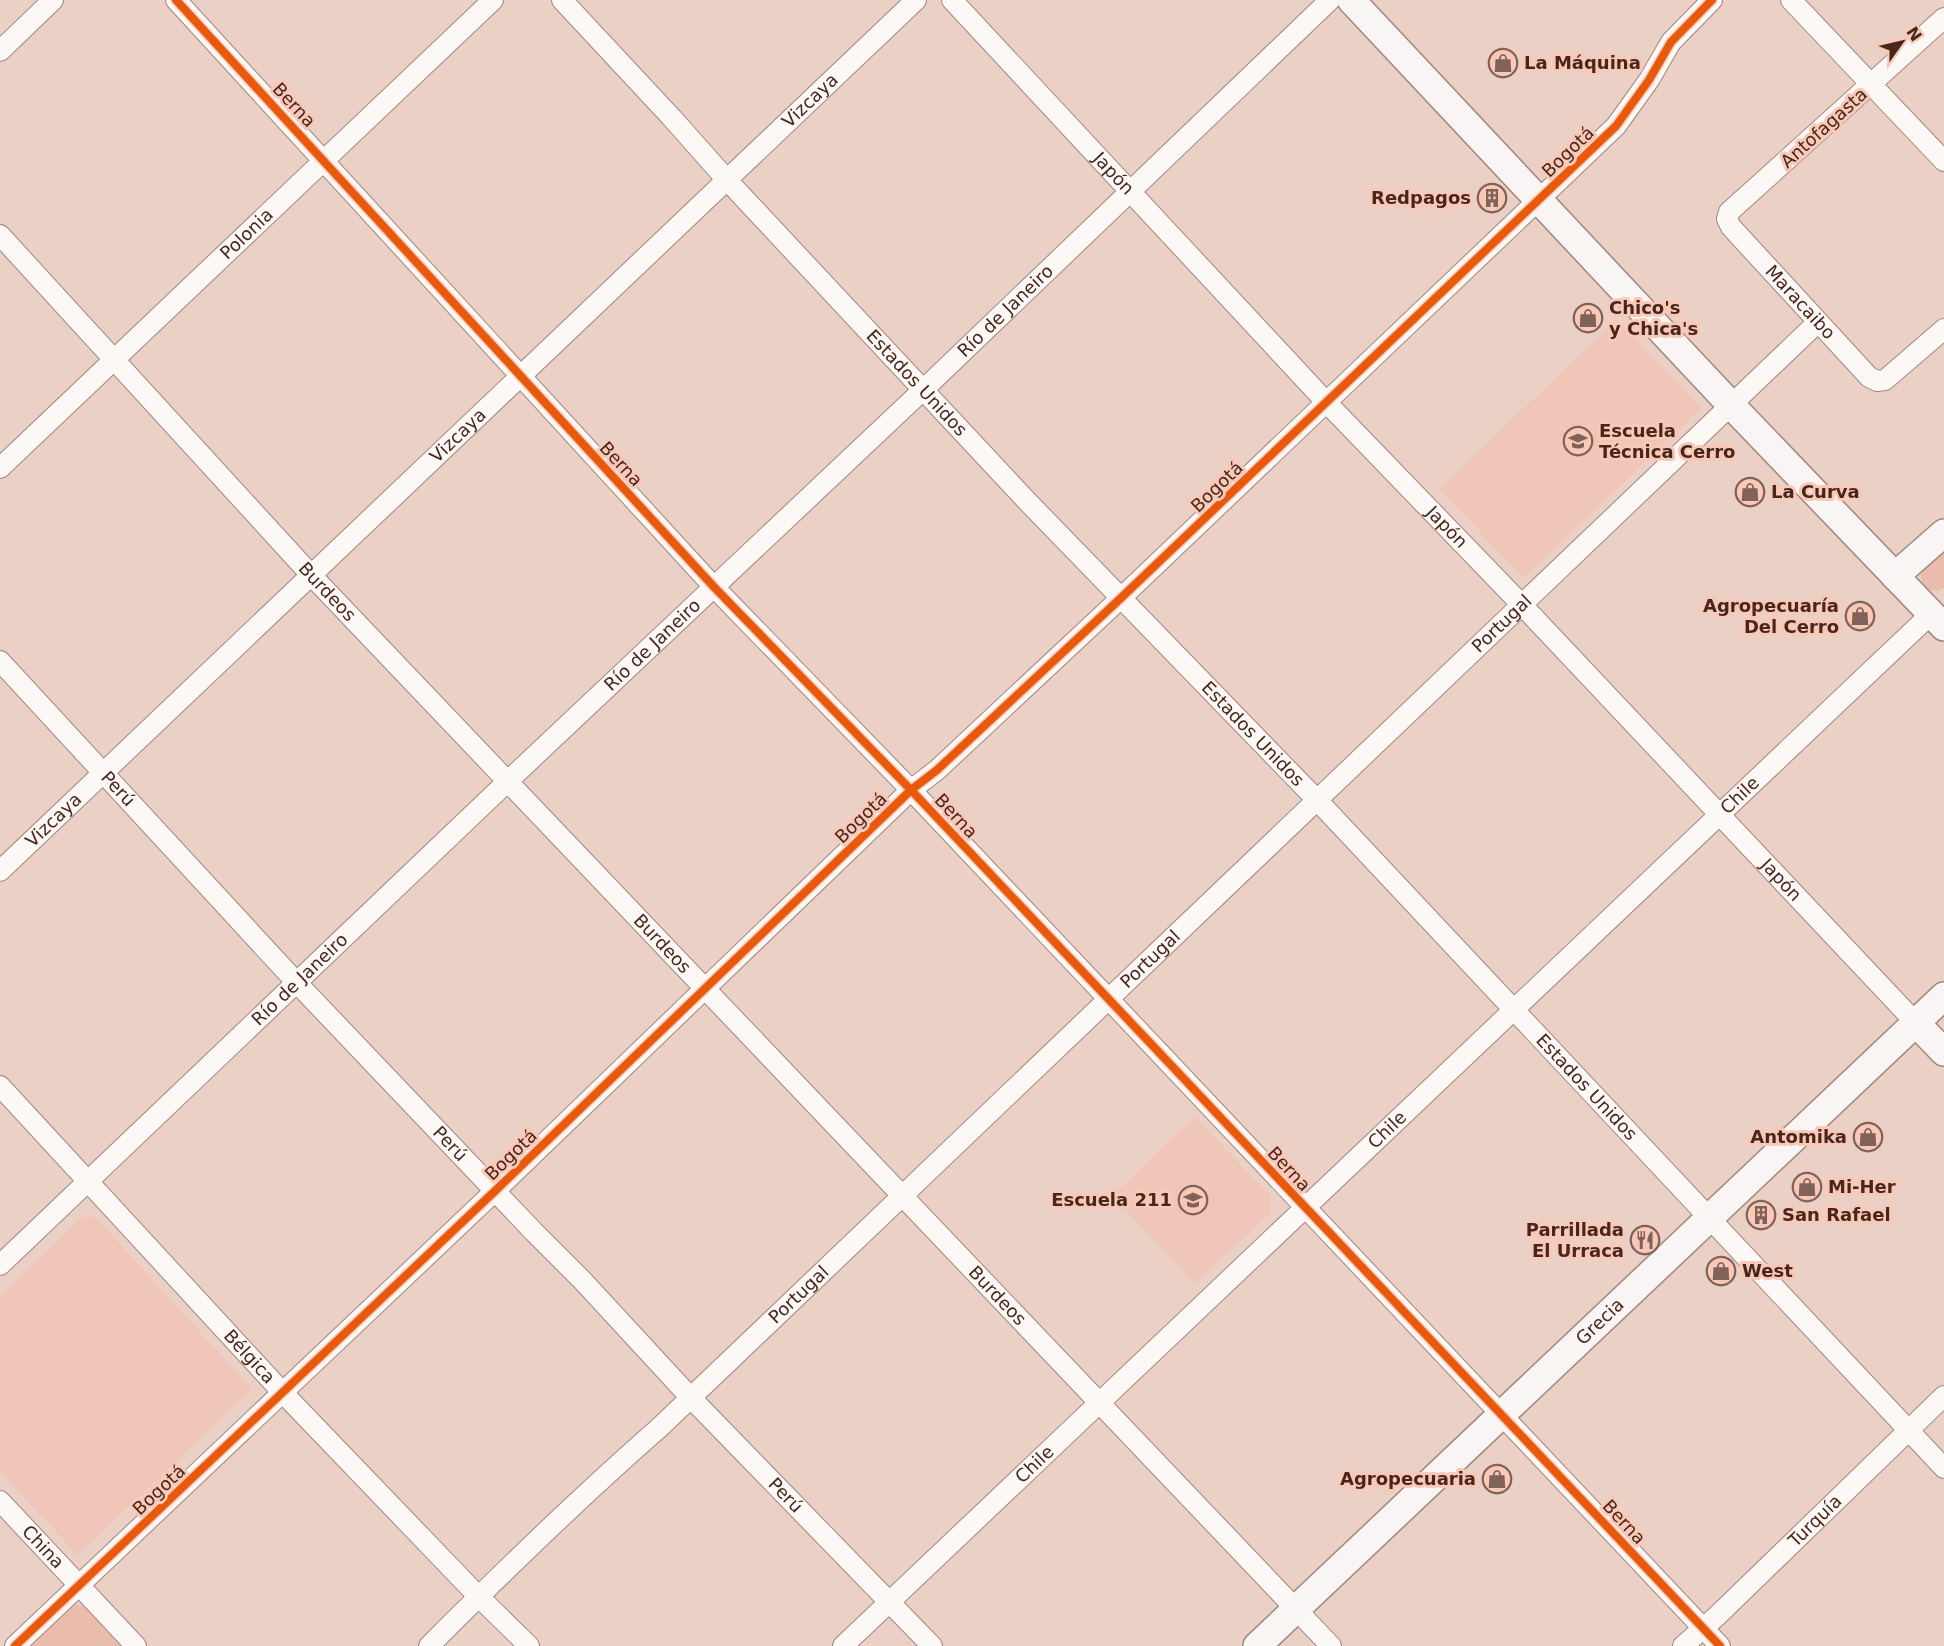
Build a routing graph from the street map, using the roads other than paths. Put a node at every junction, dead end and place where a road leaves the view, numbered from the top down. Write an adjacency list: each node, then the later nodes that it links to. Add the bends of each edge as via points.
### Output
1 (53, 0): 12 (street)
2 (176, 0): 14 (street, Berna)
3 (493, 0): 14 (street, Polonia)
4 (562, 0): 16 (street, Estados Unidos)
5 (916, 0): 16 (street, Vizcaya)
6 (952, 0): 17 (street, Japón)
7 (1330, 0): 17 (street, Río de Janeiro)
8 (1351, 0): 18 (street)
9 (1712, 0): 18 (street, Bogotá, via 1671,42 1616,126)
10 (1791, 0): 13 (street)
11 (1944, 18): 13 (street, Antofagasta)
12 (0, 51)
13 (1872, 84): 15 (street); 19 (street, Antofagasta)
14 (325, 160): 23 (street, Polonia); 24 (street, Berna)
15 (1944, 161)
16 (727, 180): 24 (street, Vizcaya); 25 (street, Estados Unidos)
17 (1130, 191): 25 (street, Río de Janeiro); 26 (street, Japón)
18 (1540, 200): 26 (street, Bogotá); 27 (street)
19 (1729, 212): 21 (street, Maracaibo, via 1726,219 1731,227)
20 (0, 235): 23 (street, Burdeos)
21 (1818, 322): 22 (street, Maracaibo, via 1877,381 1885,380); 27 (street, Portugal)
22 (1944, 329)
23 (114, 358): 28 (street, Polonia); 30 (street, Burdeos)
24 (520, 377): 30 (street, Vizcaya); 32 (street, Berna)
25 (924, 389): 32 (street, Río de Janeiro); 33 (street, Estados Unidos)
26 (1327, 403): 33 (street, Bogotá); 34 (street, Japón)
27 (1731, 405): 31 (street); 34 (street, Portugal)
28 (0, 468)
29 (1944, 533): 31 (street)
30 (312, 576): 37 (street, Vizcaya); 38 (street, Burdeos)
31 (1895, 576): 35 (street)
32 (714, 587): 38 (street, Río de Janeiro); 39 (street, Berna)
33 (1122, 597): 39 (street, Bogotá); 40 (street, Estados Unidos)
34 (1522, 605): 40 (street, Portugal); 41 (street, Japón)
35 (1940, 614): 41 (street, Chile)
36 (0, 661): 37 (street, Perú)
37 (104, 774): 42 (street, Vizcaya); 43 (street, Perú)
38 (508, 781): 43 (street, Río de Janeiro); 44 (street, Burdeos)
39 (911, 790): 44 (street, Bogotá); 46 (street, Berna)
40 (1317, 800): 46 (street, Portugal); 47 (street, Estados Unidos)
41 (1719, 815): 47 (street, Chile); 48 (street, Japón)
42 (0, 871)
43 (297, 982): 51 (street, Río de Janeiro); 52 (street, Perú)
44 (705, 988): 52 (street, Bogotá); 53 (street, Burdeos)
45 (1944, 996): 48 (street, Grecia)
46 (1108, 999): 53 (street, Portugal); 54 (street, Berna)
47 (1514, 1008): 54 (street, Chile); 55 (street, Estados Unidos)
48 (1916, 1023): 49 (street, Japón); 55 (street, Grecia)
49 (1944, 1052)
50 (0, 1086): 51 (street, Bélgica)
51 (87, 1181): 56 (street, Río de Janeiro); 57 (street, Bélgica)
52 (495, 1191): 57 (street, Bogotá); 59 (street, Perú)
53 (902, 1195): 59 (street, Portugal); 60 (street, Burdeos)
54 (1304, 1207): 60 (street, Chile); 61 (street, Berna)
55 (1710, 1219): 61 (street, Grecia); 62 (street, Estados Unidos)
56 (0, 1264)
57 (283, 1393): 65 (street, Bogotá); 66 (street, Bélgica)
58 (1944, 1395): 62 (street, Turquía)
59 (690, 1397): 66 (street, Portugal); 67 (street, Perú)
60 (1099, 1401): 67 (street, Chile); 68 (street, Burdeos)
61 (1502, 1414): 68 (street, Grecia); 69 (street, Berna)
62 (1908, 1430): 63 (street, Estados Unidos); 69 (street, Turquía)
63 (1944, 1468)
64 (0, 1501): 65 (street, China)
65 (79, 1586): 70 (street, Bogotá); 71 (street, China)
66 (478, 1596): 72 (street, Portugal); 73 (street, Bélgica)
67 (890, 1601): 74 (street, Chile); 75 (street, Perú)
68 (1296, 1609): 76 (street, Grecia); 77 (street, Burdeos)
69 (1704, 1629): 78 (street, Turquía); 79 (street, Berna)
70 (15, 1646)
71 (136, 1646)
72 (429, 1646)
73 (529, 1646)
74 (843, 1646)
75 (932, 1646)
76 (1257, 1646)
77 (1331, 1646)
78 (1683, 1646)
79 (1720, 1646)

